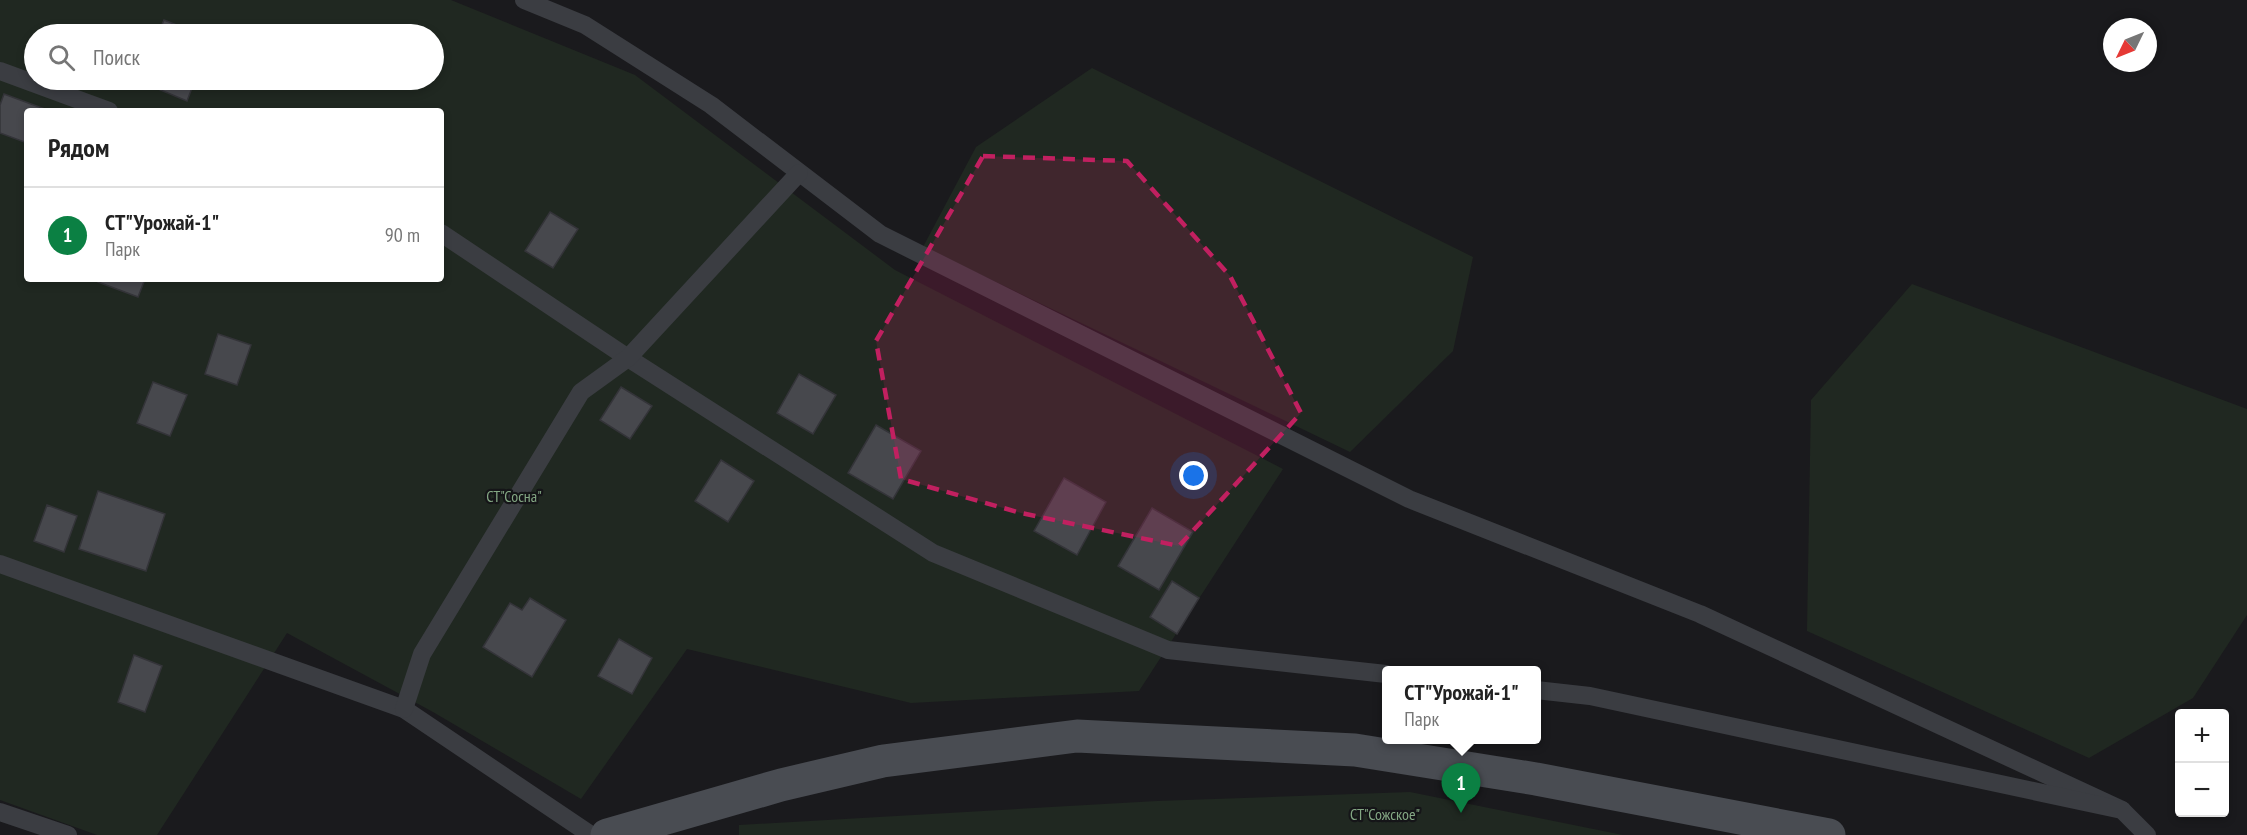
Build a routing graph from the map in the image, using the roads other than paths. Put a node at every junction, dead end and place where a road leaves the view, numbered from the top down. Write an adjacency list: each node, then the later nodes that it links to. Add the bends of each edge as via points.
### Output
1 (524, 0): 6 (lane, via 585,25 711,105)
2 (0, 71): 3 (lane)
3 (24, 80)
4 (52, 90): 5 (lane)
5 (101, 108)
6 (799, 173): 8 (lane); 13 (lane, via 880,234 1408,499 1700,614)
7 (444, 235): 8 (lane)
8 (628, 358): 10 (lane, via 944,557 1168,650); 12 (lane, via 581,392 422,654)
9 (0, 564): 12 (lane)
10 (1382, 674)
11 (1541, 691): 13 (lane, via 1590,696)
12 (404, 709): 16 (lane)
13 (2122, 810): 19 (lane)
14 (0, 812): 15 (lane)
15 (68, 835)
16 (591, 835)
17 (607, 835): 18 (street, via 781,785 883,761 1077,736 1355,750 1536,779)
18 (1829, 835)
19 (2147, 835)

